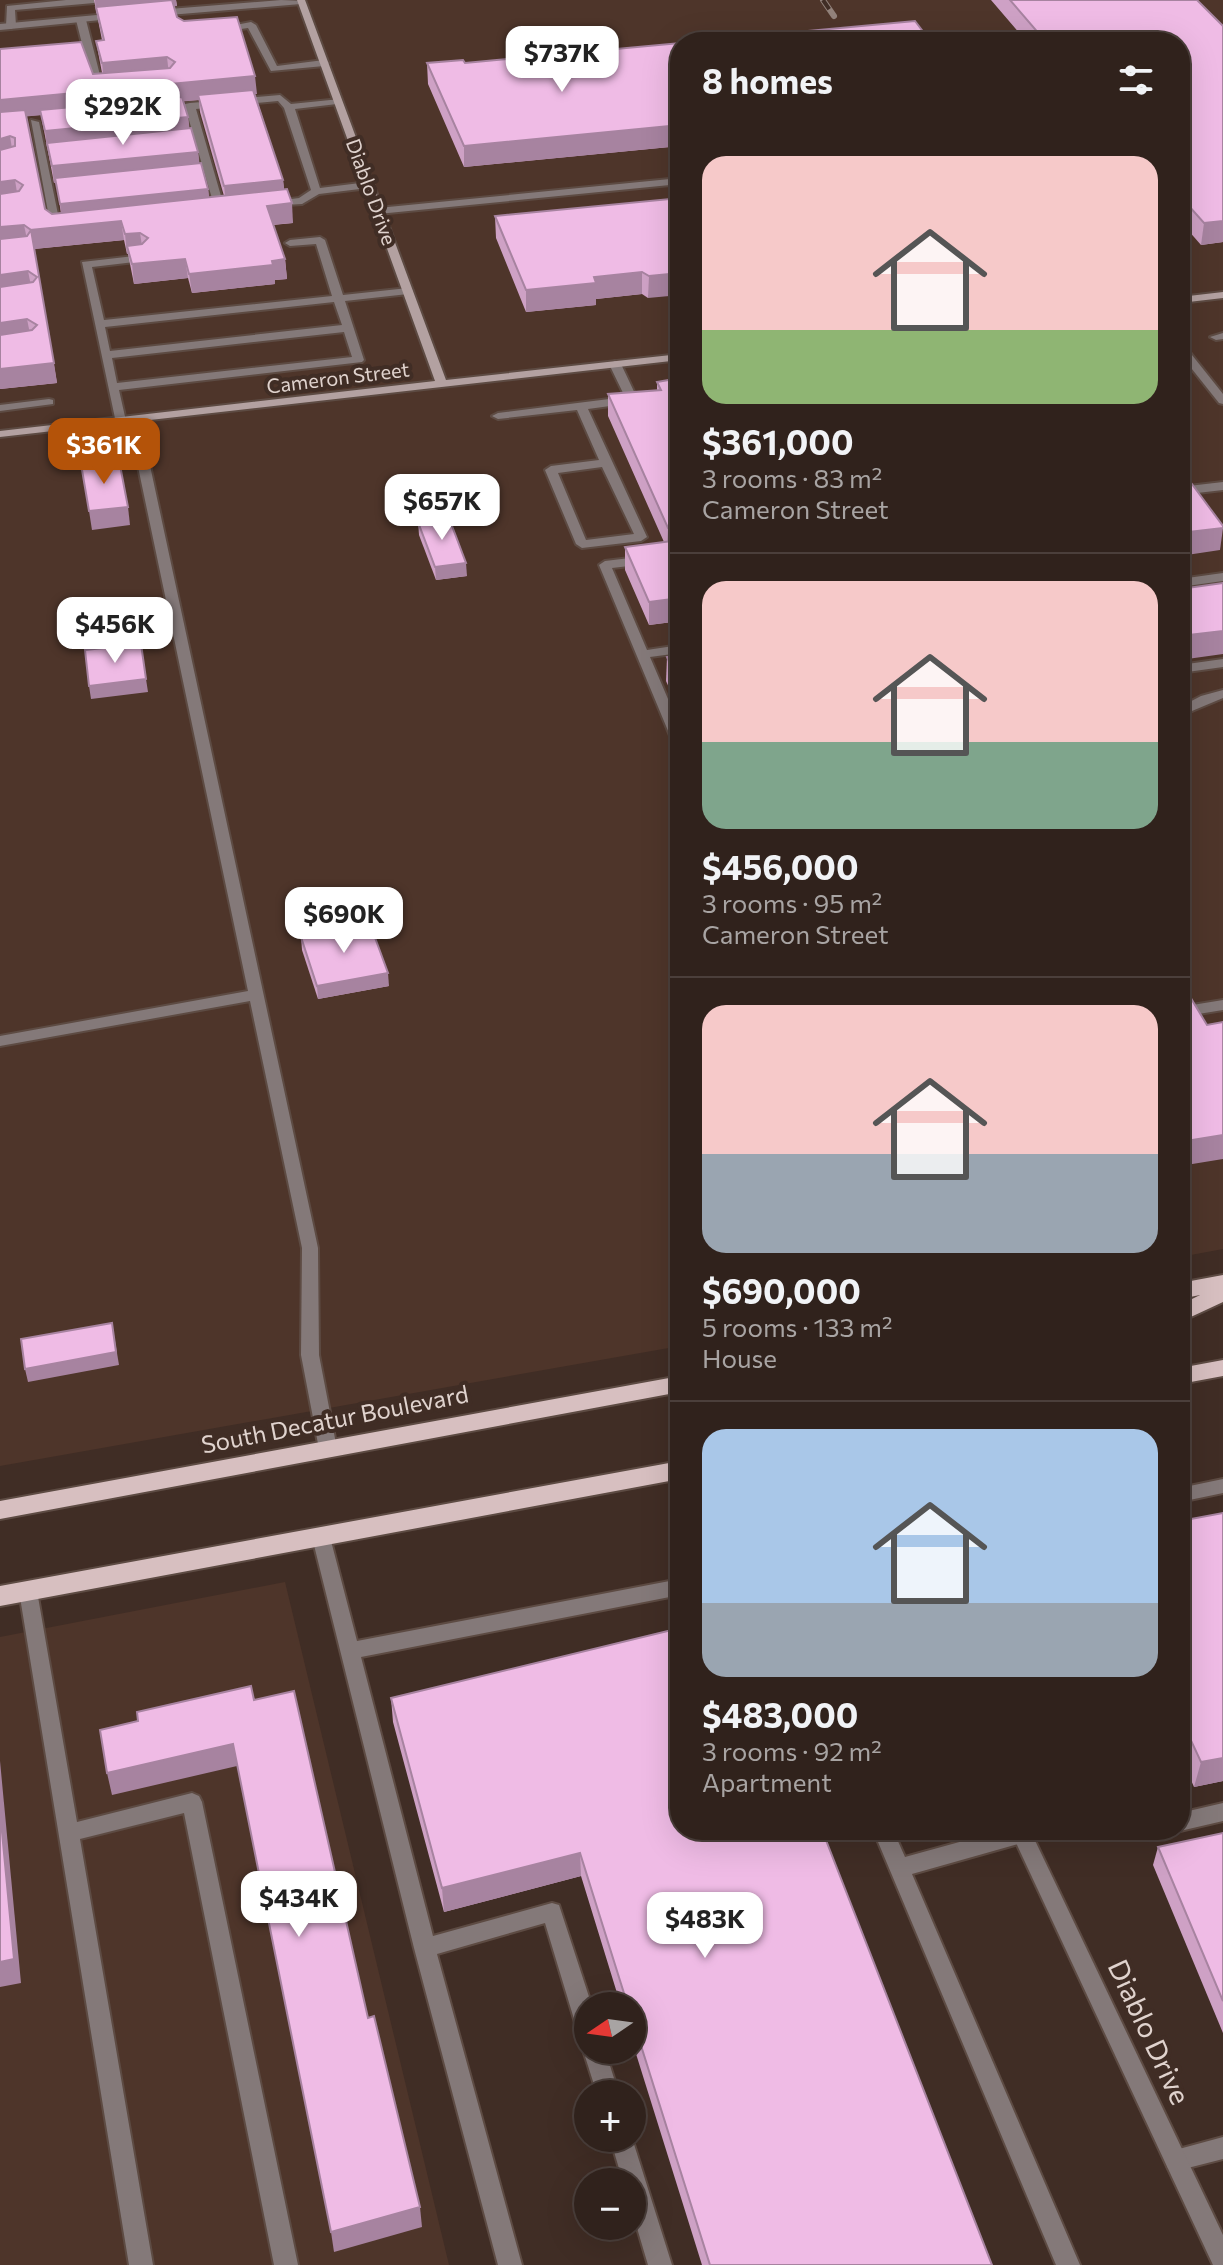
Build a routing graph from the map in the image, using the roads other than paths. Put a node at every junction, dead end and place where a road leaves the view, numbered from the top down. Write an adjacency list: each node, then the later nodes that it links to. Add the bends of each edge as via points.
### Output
1 (94, 0): 3 (street)
2 (301, 0): 5 (street, via 181,16); 12 (street, Diablo Drive)
3 (26, 3): 4 (street)
4 (5, 8): 8 (street)
5 (151, 13)
6 (123, 16): 7 (street)
7 (81, 20): 8 (street); 10 (street)
8 (5, 26)
9 (212, 30): 12 (street, via 251,25 274,69)
10 (87, 44): 11 (street); 13 (street, via 98,87)
11 (73, 46)
12 (324, 63): 14 (street, Diablo Drive)
13 (112, 85)
14 (337, 101): 16 (street); 26 (street, Diablo Drive)
15 (190, 106): 16 (street, via 280,98); 17 (street); 19 (street)
16 (289, 107): 29 (street)
17 (158, 110)
18 (49, 120): 22 (street, via 28,122)
19 (199, 138): 20 (street); 23 (street)
20 (183, 140)
21 (56, 153): 22 (street)
22 (40, 155): 28 (street)
23 (209, 173): 24 (street); 32 (street)
24 (195, 175)
25 (670, 182): 33 (street)
26 (368, 185): 29 (street); 33 (street, Diablo Drive)
27 (63, 189): 28 (street)
28 (48, 190): 35 (street, via 56,228)
29 (316, 191): 30 (street, via 302,201)
30 (261, 205)
31 (234, 208): 32 (street)
32 (220, 210): 34 (street)
33 (378, 211): 38 (street, Diablo Drive)
34 (205, 212)
35 (71, 226)
36 (290, 243): 40 (street, via 320,240)
37 (143, 258): 42 (street, via 86,264)
38 (408, 291): 40 (street); 48 (street, Diablo Drive)
39 (1223, 295): 41 (street)
40 (339, 299): 42 (street); 43 (street)
41 (1190, 299)
42 (99, 324): 44 (street)
43 (348, 328): 44 (street); 49 (street, via 358,360)
44 (106, 355): 49 (street)
45 (670, 358): 47 (street, Cameron Street)
46 (1190, 360): 50 (street)
47 (615, 364): 48 (street, Cameron Street); 52 (street, via 638,400)
48 (442, 384): 55 (street, Cameron Street)
49 (113, 387): 55 (street)
50 (1223, 401)
51 (49, 402): 53 (street)
52 (581, 406): 54 (street); 57 (street)
53 (0, 408)
54 (498, 416)
55 (127, 420): 56 (street, Cameron Street); 70 (street)
56 (0, 434)
57 (606, 463): 57 (street, via 551,470 582,544 641,537)
58 (1223, 487): 59 (street)
59 (1190, 490)
60 (670, 557): 64 (street, via 605,565)
61 (1223, 577): 62 (street)
62 (1190, 582)
63 (670, 650): 64 (street)
64 (643, 654): 69 (street)
65 (1223, 663): 66 (street)
66 (1190, 668)
67 (1223, 694): 68 (street)
68 (1190, 707)
69 (670, 715)
70 (256, 995): 73 (street); 81 (street, via 310,1248 310,1355)
71 (1223, 1005): 72 (street)
72 (1190, 1010)
73 (0, 1041)
74 (1223, 1283): 75 (main road)
75 (1190, 1289)
76 (1223, 1293): 77 (main road)
77 (1190, 1309)
78 (1223, 1368): 79 (main road)
79 (1190, 1374)
80 (670, 1386): 81 (main road, South Decatur Boulevard)
81 (328, 1449): 85 (main road, South Decatur Boulevard)
82 (670, 1472): 86 (main road)
83 (1223, 1486): 84 (street)
84 (1190, 1493)
85 (0, 1510)
86 (321, 1537): 88 (main road); 90 (street)
87 (670, 1589): 90 (street)
88 (28, 1591): 89 (main road); 93 (street)
89 (0, 1596)
90 (349, 1651): 98 (street)
91 (1223, 1812): 92 (street)
92 (1190, 1819)
93 (68, 1833): 104 (street); 105 (street, via 192,1802)
94 (887, 1840): 97 (street)
95 (995, 1840): 97 (street)
96 (1030, 1840): 102 (street, Diablo Drive)
97 (899, 1868): 108 (street)
98 (425, 1948): 99 (street, via 552,1912); 106 (street)
99 (577, 1992)
100 (1223, 2148): 102 (street)
101 (625, 2152): 107 (street)
102 (1176, 2160): 103 (street, Diablo Drive)
103 (1223, 2260)
104 (141, 2265)
105 (286, 2265)
106 (510, 2265)
107 (660, 2265)
108 (1068, 2265)

